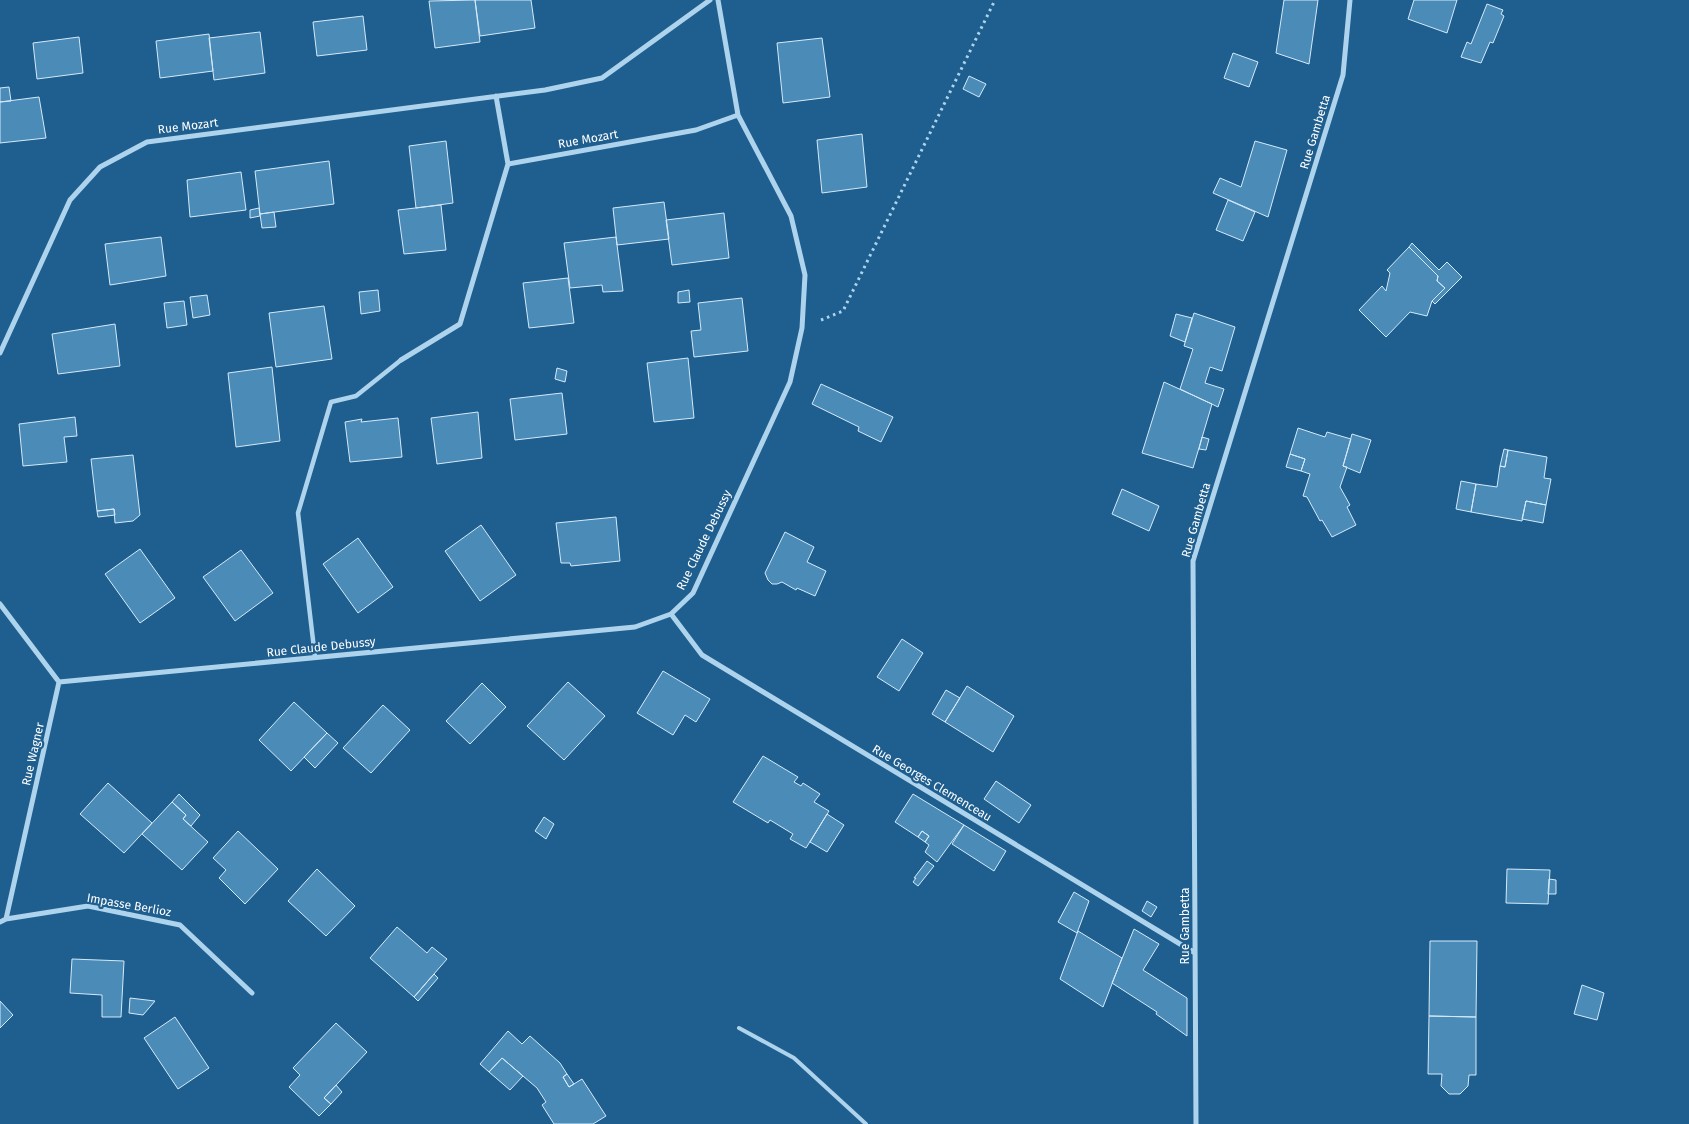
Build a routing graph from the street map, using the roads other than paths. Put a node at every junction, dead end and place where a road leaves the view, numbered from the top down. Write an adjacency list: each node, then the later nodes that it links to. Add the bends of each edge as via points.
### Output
1 (710, 0): 4 (street, Rue Mozart, via 602,78)
2 (718, 0): 5 (street, Rue Claude Debussy)
3 (1350, 0): 15 (street, Rue Gambetta, via 1343,75 1193,561)
4 (496, 96): 6 (street); 7 (street, Rue Mozart, via 147,142 100,167 70,200)
5 (738, 115): 6 (street, Rue Mozart, via 696,130); 10 (street, Rue Claude Debussy, via 791,216 805,275 802,328 790,382 692,593)
6 (508, 164): 8 (street, via 460,324)
7 (0, 353)
8 (401, 360): 11 (street, via 356,396 331,402 298,513)
9 (0, 604): 12 (street)
10 (671, 614): 11 (street, Rue Claude Debussy, via 634,626); 15 (street, Rue Georges Clemenceau, via 702,655)
11 (315, 657): 12 (street, Rue Claude Debussy)
12 (59, 682): 13 (street, Rue Wagner)
13 (6, 918): 14 (street); 16 (street, Impasse Berlioz, via 88,906 180,925)
14 (0, 922)
15 (1195, 954): 19 (street, Rue Gambetta)
16 (252, 993)
17 (739, 1028): 18 (lane, via 794,1058)
18 (866, 1124)
19 (1196, 1124)

